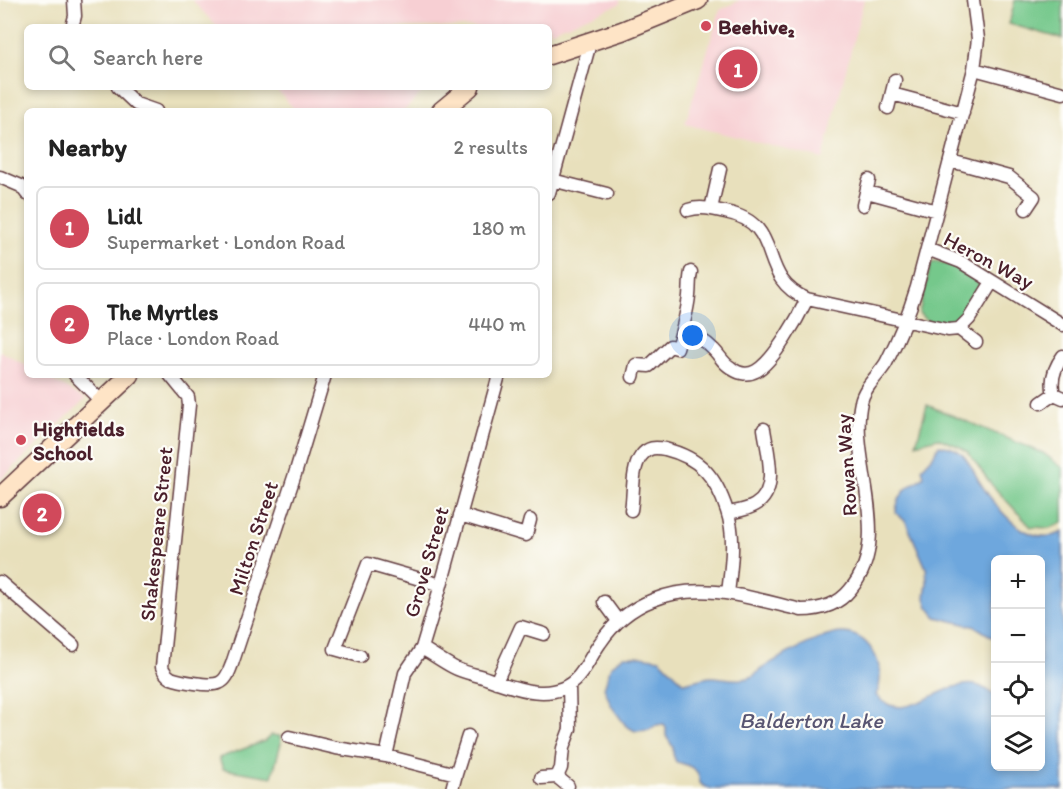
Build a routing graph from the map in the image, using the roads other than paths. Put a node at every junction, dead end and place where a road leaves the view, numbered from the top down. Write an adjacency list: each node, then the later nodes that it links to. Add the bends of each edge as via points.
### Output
1 (75, 0): 4 (street)
2 (973, 0): 7 (street, Rowan Way, via 978,39)
3 (689, 2): 5 (main road)
4 (73, 24)
5 (590, 43): 6 (main road); 20 (street)
6 (552, 54)
7 (974, 69): 11 (street); 16 (street, Rowan Way)
8 (895, 80): 12 (street)
9 (121, 90): 13 (street, via 136,104)
10 (466, 90): 14 (main road)
11 (1063, 93)
12 (892, 94): 15 (street); 16 (street)
13 (147, 108)
14 (445, 108)
15 (888, 108)
16 (963, 113): 17 (street, Rowan Way)
17 (951, 161): 27 (street, via 1009,177 1034,197); 29 (street, Rowan Way)
18 (720, 169): 26 (street)
19 (0, 177): 22 (street)
20 (552, 180): 24 (street)
21 (869, 180): 23 (street)
22 (24, 190)
23 (867, 192): 25 (street); 29 (street)
24 (607, 194)
25 (863, 205)
26 (711, 209): 28 (street); 33 (street, via 744,216 756,226 767,242 778,276)
27 (1026, 209)
28 (688, 210)
29 (937, 211): 30 (street, Rowan Way)
30 (927, 249): 32 (street, Heron Way, via 961,262); 34 (street, Rowan Way)
31 (691, 272): 37 (street)
32 (992, 282): 35 (street, Heron Way); 36 (street)
33 (807, 299): 34 (street); 37 (street, via 786,337 755,372 746,374 731,368 708,344)
34 (906, 321): 36 (street); 59 (street, Rowan Way, via 860,405 858,429 870,534 857,582 834,603 811,610)
35 (1063, 325)
36 (959, 329): 38 (street)
37 (682, 331): 40 (street, via 677,348 670,346 649,366 636,365)
38 (976, 342)
39 (1063, 356): 46 (street, via 1051,384)
40 (633, 377)
41 (78, 378): 47 (street)
42 (126, 378): 47 (main road)
43 (172, 378): 66 (street, Shakespeare Street, via 188,397 189,405 162,667 173,678)
44 (324, 378): 66 (street, Milton Street, via 227,677 214,685)
45 (498, 378): 53 (street, Grove Street)
46 (1058, 396): 48 (street)
47 (102, 402): 50 (main road)
48 (1041, 403)
49 (768, 434): 52 (street, via 770,473 762,500 755,506)
50 (0, 497)
51 (631, 510): 52 (street, via 639,498 638,461 650,449 661,448 697,462 715,484)
52 (728, 513): 59 (street, via 732,548)
53 (460, 515): 54 (street, via 526,535); 58 (street, Grove Street)
54 (530, 520)
55 (371, 551): 56 (street)
56 (368, 564): 58 (street); 65 (street, via 335,649)
57 (0, 582): 63 (street)
58 (441, 585): 64 (street, Grove Street)
59 (728, 594): 61 (street, Rowan Way, via 673,594 653,600)
60 (604, 602): 61 (street)
61 (618, 621): 68 (street, Rowan Way)
62 (544, 634): 67 (street, via 520,627)
63 (72, 645)
64 (422, 648): 67 (street, via 454,668); 71 (street, Grove Street, via 405,673)
65 (360, 656)
66 (193, 682)
67 (496, 682): 68 (street, via 542,692)
68 (569, 686): 73 (street, via 570,729)
69 (468, 736): 72 (street)
70 (289, 737): 71 (street)
71 (386, 756): 72 (street)
72 (456, 774): 76 (street)
73 (557, 777): 74 (street); 75 (street)
74 (541, 778)
75 (568, 786)
76 (452, 789)

